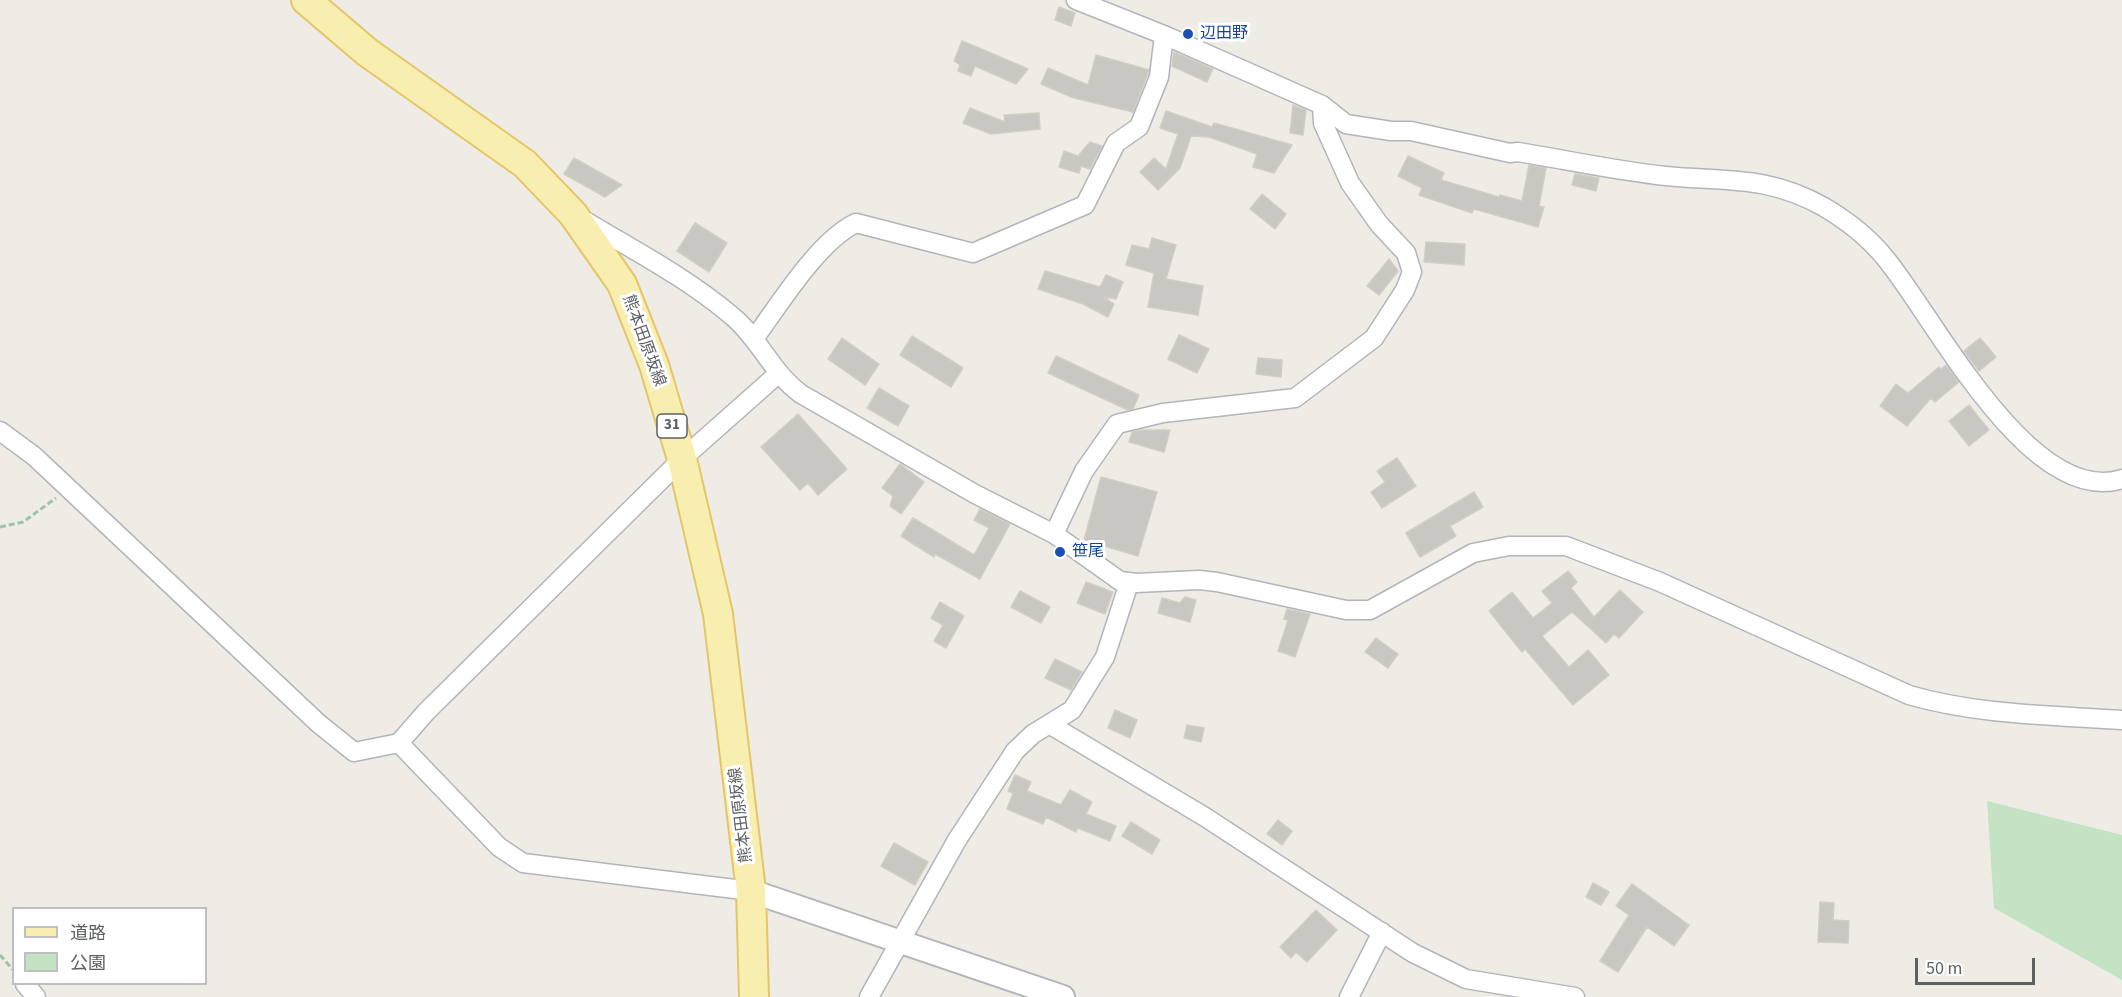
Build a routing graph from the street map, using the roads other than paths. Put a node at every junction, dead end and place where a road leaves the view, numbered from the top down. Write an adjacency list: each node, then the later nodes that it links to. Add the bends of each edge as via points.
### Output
1 (1076, 0): 3 (street)
2 (310, 1): 5 (main road, 熊本田原坂線 / 31, via 367,52 525,164)
3 (1164, 34): 4 (street); 6 (street, via 1159,77 1139,127 1116,143 1085,205 973,253 856,223 842,230 821,250)
4 (1322, 105): 10 (street, via 1346,124 1411,131 1510,153 1665,176 1754,181 1823,207 1886,258 1956,361 2002,420 2047,460 2074,476 2096,483); 11 (street, via 1323,123 1350,183 1406,253 1412,272 1405,290 1374,338 1295,398 1163,414 1117,424 1084,471)
5 (573, 214): 6 (street, via 667,268 733,317); 9 (main road, 熊本田原坂線 / 31, via 621,284 654,365)
6 (754, 339): 7 (street)
7 (779, 373): 9 (street); 11 (street, via 801,394 975,494)
8 (0, 431): 15 (street, via 34,456 318,723 354,752)
9 (682, 459): 15 (street); 16 (main road, 熊本田原坂線 / 31, via 718,614)
10 (2122, 479)
11 (1054, 534): 12 (street, via 1120,581)
12 (1130, 582): 13 (street, via 1199,580 1335,608 1370,610 1473,553 1509,546 1566,546 1660,582 1909,694 1947,706); 14 (street, via 1105,657 1072,710)
13 (2122, 720)
14 (1049, 724): 17 (street, via 1205,817); 18 (street, via 1015,751)
15 (399, 743): 16 (street, via 499,847 523,863)
16 (751, 891): 18 (street); 21 (main road, 熊本田原坂線 / 31)
17 (1382, 932): 24 (street); 25 (street, via 1413,953 1466,979)
18 (898, 942): 22 (street); 23 (street)
19 (26, 985): 20 (street)
20 (36, 997)
21 (754, 997)
22 (869, 997)
23 (1063, 997)
24 (1349, 997)
25 (1575, 997)

